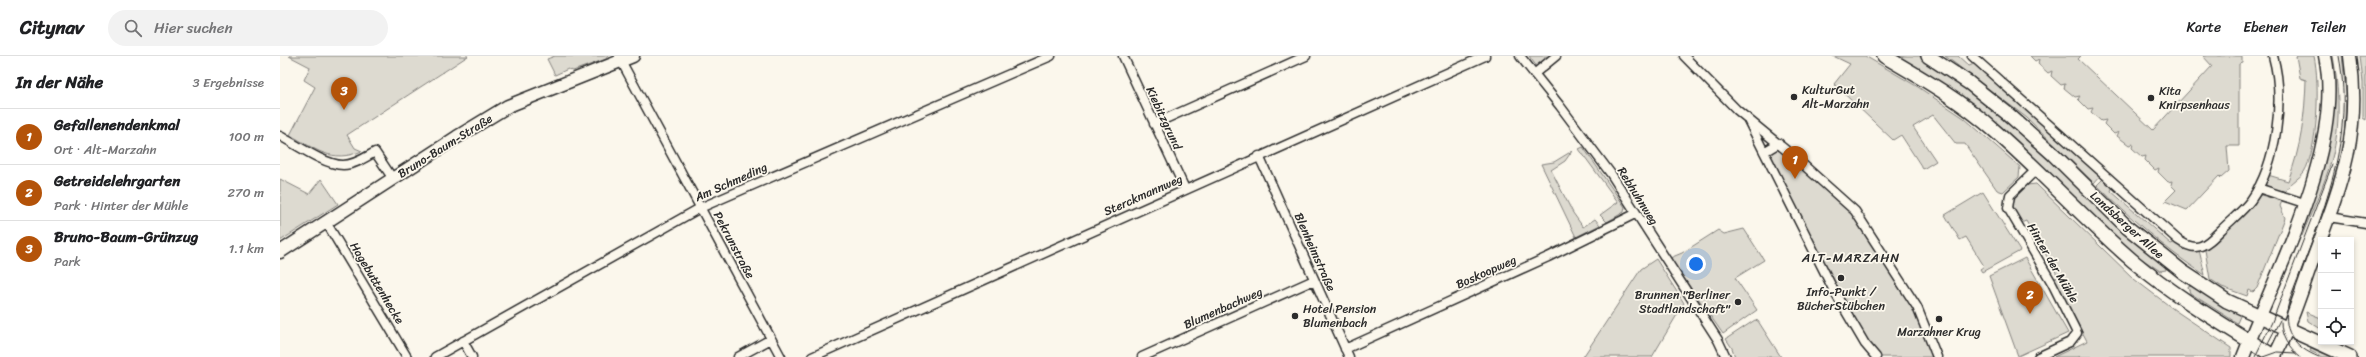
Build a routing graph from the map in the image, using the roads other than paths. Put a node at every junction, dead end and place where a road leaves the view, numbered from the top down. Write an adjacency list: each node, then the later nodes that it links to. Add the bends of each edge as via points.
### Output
1 (632, 56): 15 (main road, Bruno-Baum-Straße)
2 (1051, 56): 28 (street, Am Schmeding)
3 (1123, 56): 18 (street, Kiebitzgrund)
4 (1306, 56): 18 (street)
5 (1485, 56): 22 (street, Sterckmannweg)
6 (1520, 56): 16 (street, Rebhuhnweg)
7 (1556, 56): 16 (street)
8 (1684, 56): 17 (street)
9 (1884, 56): 23 (main road, Landsberger Allee, via 1956,101 1995,131)
10 (1928, 56): 34 (main road, Landsberger Allee, via 1969,83 2008,114 2053,154 2123,224)
11 (1972, 56): 25 (street, Landsberger Allee, via 2178,240 2192,247 2208,243 2251,200)
12 (2273, 56): 25 (street, via 2277,76 2279,119)
13 (2325, 56): 27 (main road, via 2328,87 2326,119 2318,161)
14 (2350, 56): 30 (main road, via 2354,99 2352,137 2342,180)
15 (620, 58): 24 (main road, Bruno-Baum-Straße, via 508,106); 28 (street, Pekrunstraße)
16 (1534, 74): 29 (street, Rebhuhnweg, via 1603,163)
17 (1747, 118): 20 (street); 21 (street)
18 (1154, 124): 26 (street, Kiebitzgrund)
19 (280, 136): 24 (street, via 326,160 344,165 375,152)
20 (1779, 143): 21 (street); 53 (street, via 1851,206 1860,217 1917,307)
21 (1764, 152): 52 (street, via 1835,293 1864,344)
22 (1259, 156): 26 (street, Sterckmannweg); 35 (street, Blenheimstraße)
23 (2037, 169): 36 (main road, Landsberger Allee, via 2105,237); 54 (street, Hinter der Mühle, via 2010,196 2008,208 2052,283 2077,333 2070,342)
24 (393, 178): 31 (main road, Bruno-Baum-Straße)
25 (2258, 188): 27 (street)
26 (1185, 189): 48 (street, Sterckmannweg)
27 (2304, 203): 37 (main road)
28 (700, 208): 39 (street, Pekrunstraße); 40 (street, Am Schmeding)
29 (1635, 214): 42 (street, Boskoopweg, via 1548,257); 51 (street, Rebhuhnweg, via 1718,340)
30 (2329, 217): 32 (street); 38 (main road)
31 (326, 222): 33 (main road, Bruno-Baum-Straße); 43 (street, Hagebuttenhecke)
32 (2366, 223)
33 (280, 252)
34 (2183, 272): 36 (main road); 37 (main road, Landsberger Allee, via 2227,301)
35 (1314, 280): 42 (street, Blenheimstraße); 49 (street, Blumenbachweg)
36 (2170, 290): 41 (main road, Landsberger Allee)
37 (2259, 317): 38 (main road, Landsberger Allee); 41 (main road)
38 (2288, 329): 56 (main road); 57 (main road, Landsberger Allee)
39 (771, 339): 46 (street); 47 (street, Pekrunstraße)
40 (463, 341): 44 (street, Am Schmeding); 45 (street)
41 (2249, 341): 55 (main road); 56 (main road, Landsberger Allee)
42 (1345, 349): 50 (street, Blenheimstraße)
43 (407, 357)
44 (435, 357)
45 (472, 357)
46 (738, 357)
47 (780, 357)
48 (812, 357)
49 (1142, 357)
50 (1349, 357)
51 (1726, 357)
52 (1876, 357)
53 (1937, 357)
54 (2038, 357)
55 (2243, 357)
56 (2275, 357)
57 (2350, 357)

